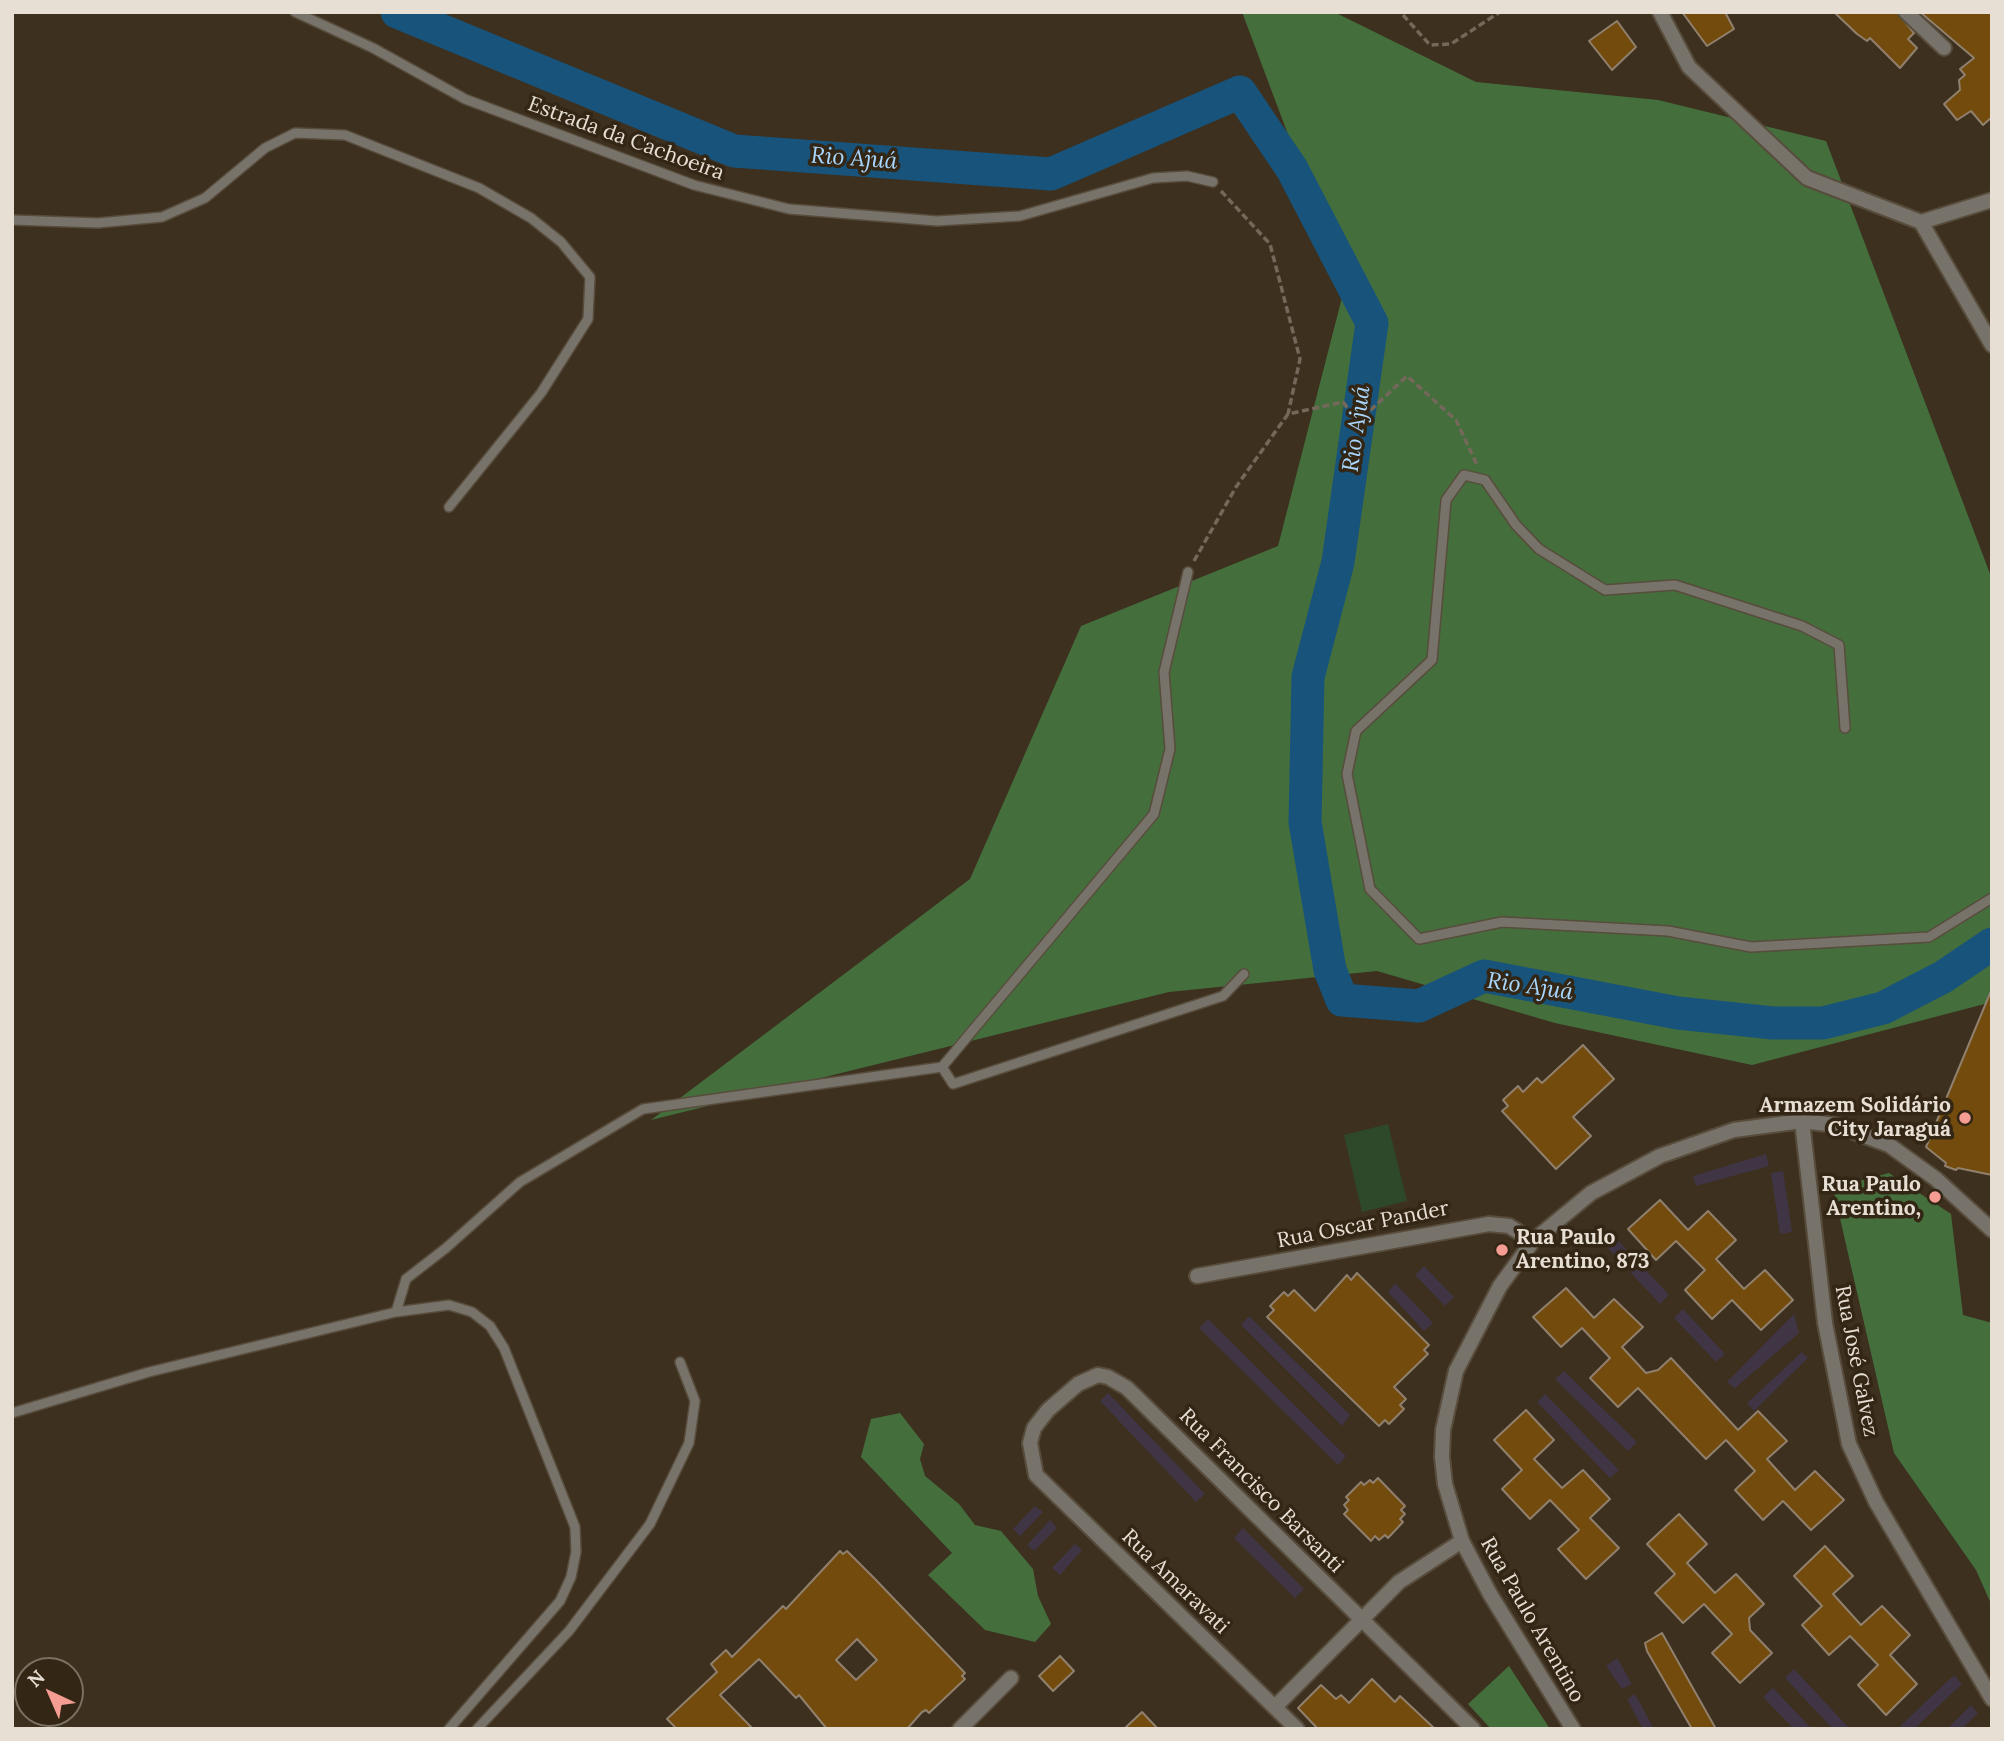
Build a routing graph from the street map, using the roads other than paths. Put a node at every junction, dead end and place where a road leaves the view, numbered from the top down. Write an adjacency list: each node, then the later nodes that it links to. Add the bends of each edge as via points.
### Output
1 (295, 12): 5 (lane, Estrada da Cachoeira, via 465,99 694,185 789,209 937,221 1020,216 1153,178 1188,176)
2 (1660, 12): 8 (street, via 1689,67 1807,178)
3 (1906, 12): 4 (street)
4 (1944, 48)
5 (1213, 182)
6 (1992, 200): 8 (street)
7 (12, 220): 10 (lane, via 98,223 162,217 205,198 265,148 295,133 345,135 479,188 531,218 561,242 590,277 588,319 541,393)
8 (1921, 222): 9 (street)
9 (1992, 345)
10 (449, 508)
11 (1188, 572): 15 (lane, via 1164,672 1170,749 1154,814)
12 (1846, 728): 13 (lane, via 1839,645 1802,626 1675,585 1605,590 1539,549 1485,480 1464,475 1446,500 1432,660 1356,731 1347,774 1370,889 1419,939 1502,922 1668,930 1751,947 1929,937)
13 (1992, 898)
14 (1244, 974): 15 (lane, via 1223,996 953,1084)
15 (942, 1067): 20 (lane, via 643,1109 520,1182 406,1279)
16 (1802, 1121): 17 (street, Rua Paulo Arentino, via 1835,1125 1889,1145 1936,1179); 18 (street, Rua Paulo Arentino, via 1734,1130 1660,1156 1591,1193); 27 (street, Rua José Galvez, via 1825,1323 1849,1444 1876,1502)
17 (1992, 1230)
18 (1533, 1241): 19 (street, Rua Oscar Pander, via 1509,1226 1489,1224); 24 (street, Rua Paulo Arentino, via 1483,1315 1456,1371 1448,1401 1442,1457)
19 (1197, 1276)
20 (396, 1312): 22 (lane, via 149,1372); 29 (lane, via 449,1305 472,1311 490,1326 504,1348 575,1527 571,1577 560,1601)
21 (680, 1362): 30 (lane, via 695,1401 689,1443 650,1524 569,1631)
22 (12, 1413)
23 (1031, 1461): 25 (street, Rua Francisco Barsanti, via 1034,1429 1048,1410 1078,1384 1098,1375 1108,1377 1127,1388); 28 (street, Rua Amaravati, via 1037,1475 1064,1505)
24 (1462, 1541): 25 (street, via 1413,1571); 34 (street, Rua Paulo Arentino)
25 (1362, 1619): 28 (street); 33 (street, Rua Francisco Barsanti)
26 (1011, 1678): 31 (street)
27 (1992, 1699)
28 (1275, 1707): 32 (street, Rua Amaravati)
29 (449, 1729)
30 (477, 1729)
31 (960, 1729)
32 (1297, 1729)
33 (1473, 1729)
34 (1573, 1729)

